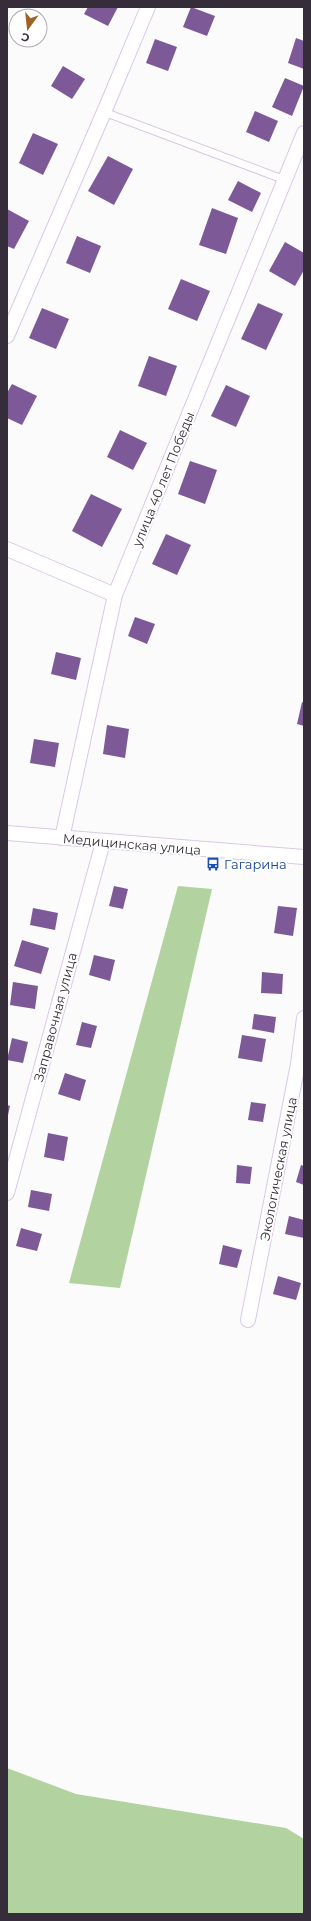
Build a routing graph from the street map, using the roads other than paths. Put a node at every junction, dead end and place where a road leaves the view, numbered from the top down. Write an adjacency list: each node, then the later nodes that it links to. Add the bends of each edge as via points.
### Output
1 (148, 7): 2 (street)
2 (104, 112): 4 (lane); 5 (street)
3 (304, 133): 4 (street, улица 40 лет Победы)
4 (285, 180): 7 (street, улица 40 лет Победы)
5 (7, 336)
6 (7, 549): 7 (street)
7 (115, 595): 9 (street, улица 40 лет Победы)
8 (7, 833): 9 (street, Медицинская улица)
9 (62, 838): 10 (street, Медицинская улица)
10 (103, 842): 11 (street, Медицинская улица); 14 (street, Заправочная улица)
11 (304, 858)
12 (304, 1018): 13 (street, Экологическая улица)
13 (301, 1064): 15 (street, Экологическая улица)
14 (7, 1193)
15 (248, 1320)

